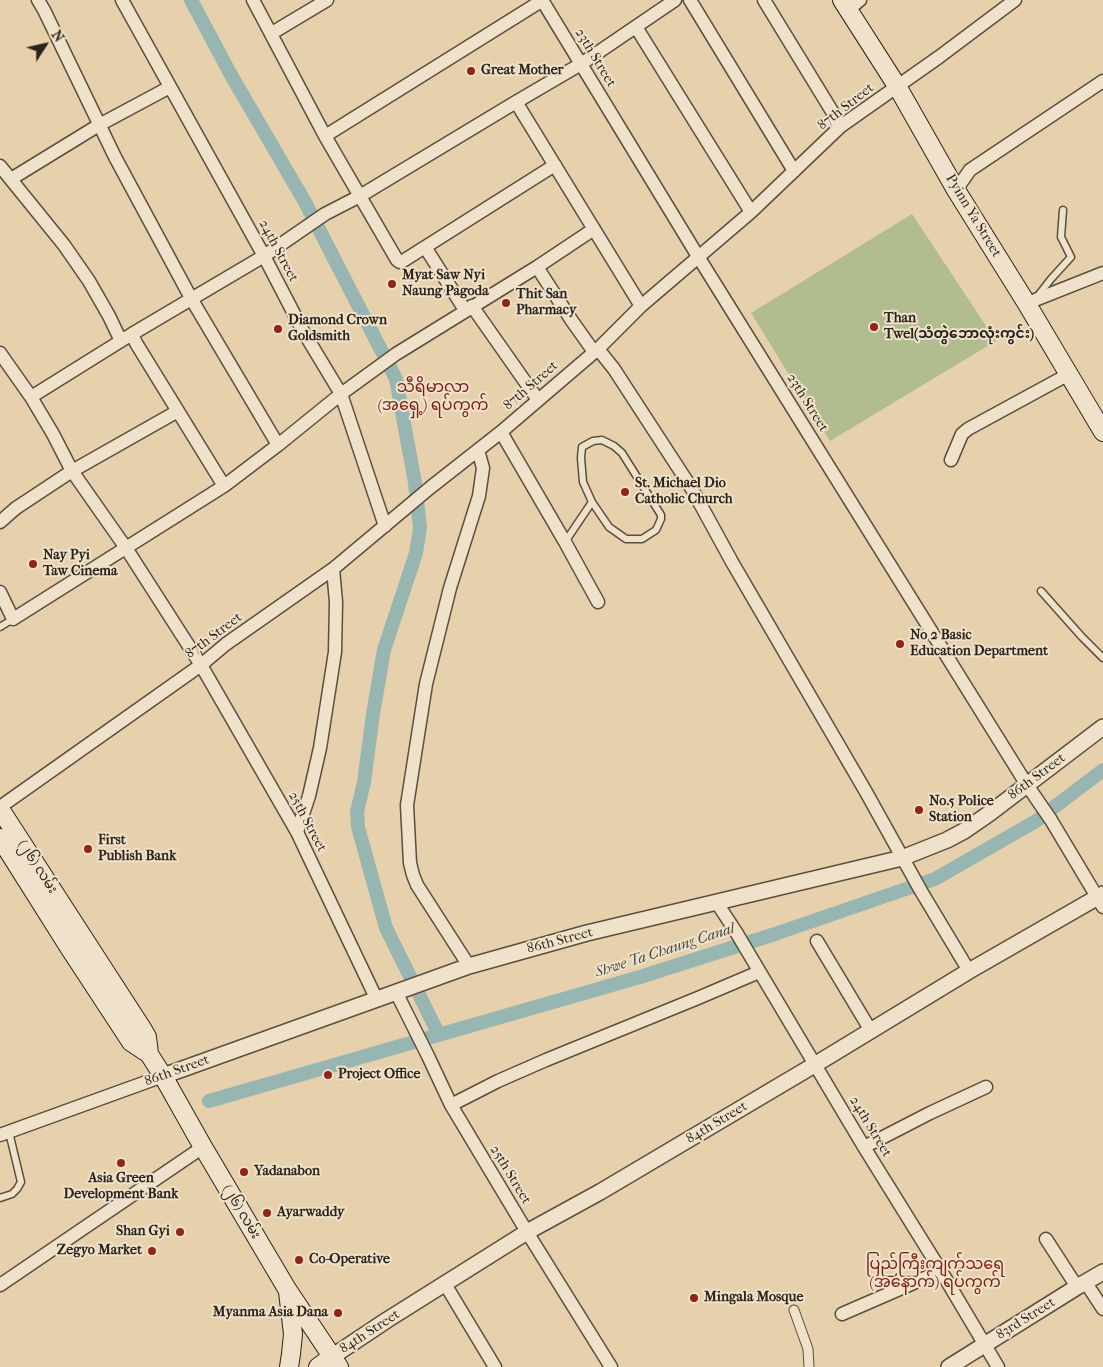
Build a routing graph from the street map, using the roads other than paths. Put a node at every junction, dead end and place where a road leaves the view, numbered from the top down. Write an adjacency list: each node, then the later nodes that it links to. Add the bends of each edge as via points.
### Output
1 (38, 0): 18 (street)
2 (122, 0): 15 (street, 24th Street)
3 (253, 0): 12 (street)
4 (327, 0): 12 (street)
5 (543, 0): 13 (street, 23th Street); 20 (street)
6 (675, 0): 11 (street)
7 (690, 0): 23 (street)
8 (764, 0): 19 (street)
9 (1015, 0): 14 (street, 87th Street)
10 (850, 3): 14 (main road, Pyinn Ya Street)
11 (636, 27): 13 (street); 28 (street)
12 (272, 33): 20 (street)
13 (581, 64): 17 (street); 32 (street, 23th Street)
14 (897, 86): 19 (street, 87th Street); 25 (main road, Pyinn Ya Street)
15 (170, 87): 18 (street); 31 (street, 24th Street)
16 (1100, 88): 25 (street, via 970,170)
17 (516, 102): 21 (street); 26 (street)
18 (99, 125): 24 (street); 35 (street)
19 (841, 126): 23 (street, 87th Street)
20 (325, 136): 26 (street)
21 (554, 165): 29 (street); 30 (street)
22 (0, 166): 24 (street)
23 (794, 171): 28 (street, 87th Street)
24 (11, 179): 39 (street, via 64,245)
25 (956, 190): 36 (main road, Pyinn Ya Street)
26 (360, 196): 30 (street, via 397,260 403,262); 31 (street, via 325,214)
27 (1063, 210): 36 (lane, via 1061,237 1071,257)
28 (751, 212): 32 (street, 87th Street)
29 (594, 229): 33 (street); 37 (street)
30 (424, 247): 38 (street)
31 (264, 256): 35 (street); 43 (street, 24th Street)
32 (699, 258): 37 (street, 87th Street); 68 (street, 23th Street)
33 (537, 267): 38 (street); 40 (street, via 572,322)
34 (1103, 272): 36 (street)
35 (192, 300): 39 (street); 49 (street)
36 (1031, 302): 42 (main road, Pyinn Ya Street)
37 (641, 306): 40 (street, 87th Street)
38 (468, 308): 43 (street); 45 (street)
39 (126, 338): 44 (street); 46 (street, via 136,343)
40 (596, 351): 45 (street, 87th Street); 72 (street, via 614,369 692,489)
41 (0, 353): 44 (street, 25th Street)
42 (1069, 374): 48 (main road, Pyinn Ya Street); 51 (street, via 968,428)
43 (341, 394): 49 (street); 56 (street, 24th Street)
44 (31, 397): 52 (street, 25th Street)
45 (538, 400): 47 (street, 87th Street)
46 (178, 411): 52 (street); 53 (street)
47 (501, 432): 50 (street, 87th Street); 57 (street)
48 (1103, 432)
49 (278, 446): 53 (street)
50 (478, 450): 56 (street, 87th Street); 76 (street, via 482,468 479,496 450,588 426,684 407,806 413,875)
51 (951, 460)
52 (72, 470): 55 (street); 58 (street, 25th Street)
53 (224, 486): 58 (street)
54 (592, 502): 54 (lane, via 609,527 626,539 642,539 656,530 661,519 622,453 602,440 592,440 582,447 583,482); 57 (lane)
55 (0, 522)
56 (385, 526): 59 (street, 87th Street)
57 (565, 542): 62 (street)
58 (126, 548): 63 (street); 66 (street, 25th Street)
59 (333, 569): 66 (street, 87th Street); 70 (street, via 335,652 320,748)
60 (1041, 591): 65 (lane)
61 (0, 592): 63 (street)
62 (598, 602)
63 (13, 619): 64 (lane)
64 (0, 627)
65 (1103, 658)
66 (201, 665): 69 (street, 87th Street); 70 (street, 25th Street)
67 (1103, 727): 68 (street, 86th Street)
68 (1027, 785): 72 (street, 86th Street, via 964,831); 73 (street, 23th Street)
69 (0, 808): 82 (main road, (၂၆) လမ်း, via 143,1030)
70 (297, 832): 80 (street, 25th Street)
71 (0, 838): 82 (main road, (၂၆) လမ်း, via 131,1042)
72 (902, 858): 74 (street, 86th Street); 77 (street)
73 (1101, 899): 77 (street, 84th Street)
74 (717, 903): 76 (street, 86th Street, via 587,933); 78 (street, 24th Street)
75 (817, 941): 81 (street)
76 (470, 966): 79 (street, 86th Street)
77 (969, 971): 81 (street, 84th Street)
78 (759, 972): 83 (street, 24th Street); 86 (street, via 546,1060)
79 (400, 990): 80 (street, 86th Street); 86 (street, 25th Street, via 412,1024)
80 (376, 998): 84 (street, 86th Street)
81 (871, 1031): 83 (street, 84th Street)
82 (150, 1054): 84 (main road, (၂၆) လမ်း)
83 (816, 1064): 89 (street, 24th Street); 91 (street, 84th Street)
84 (163, 1076): 87 (street, 86th Street); 88 (main road, (၂၆) လမ်း)
85 (986, 1087): 89 (street)
86 (451, 1105): 91 (street, 25th Street)
87 (4, 1133): 90 (lane, via 21,1182 12,1194)
88 (202, 1147): 96 (street); 98 (main road, (၂၆) လမ်း)
89 (864, 1148): 93 (street, 24th Street)
90 (0, 1198)
91 (527, 1232): 95 (street, 84th Street); 107 (street, 25th Street)
92 (1046, 1239): 97 (street)
93 (941, 1271): 101 (street); 102 (street, 24th Street)
94 (1103, 1272): 97 (street, 83rd Street)
95 (445, 1284): 103 (street, 84th Street, via 388,1320); 106 (street)
96 (0, 1285)
97 (1081, 1285): 99 (street); 102 (street, 83rd Street)
98 (287, 1289): 103 (main road, (၂၆) လမ်း); 104 (main road, via 293,1334)
99 (1103, 1309)
100 (794, 1310): 108 (street, via 808,1349)
101 (842, 1314)
102 (984, 1345): 109 (street, 83rd Street); 110 (street, 24th Street)
103 (336, 1362): 105 (main road, 84th Street)
104 (289, 1367)
105 (318, 1367)
106 (495, 1367)
107 (611, 1367)
108 (809, 1367)
109 (950, 1367)
110 (998, 1367)

